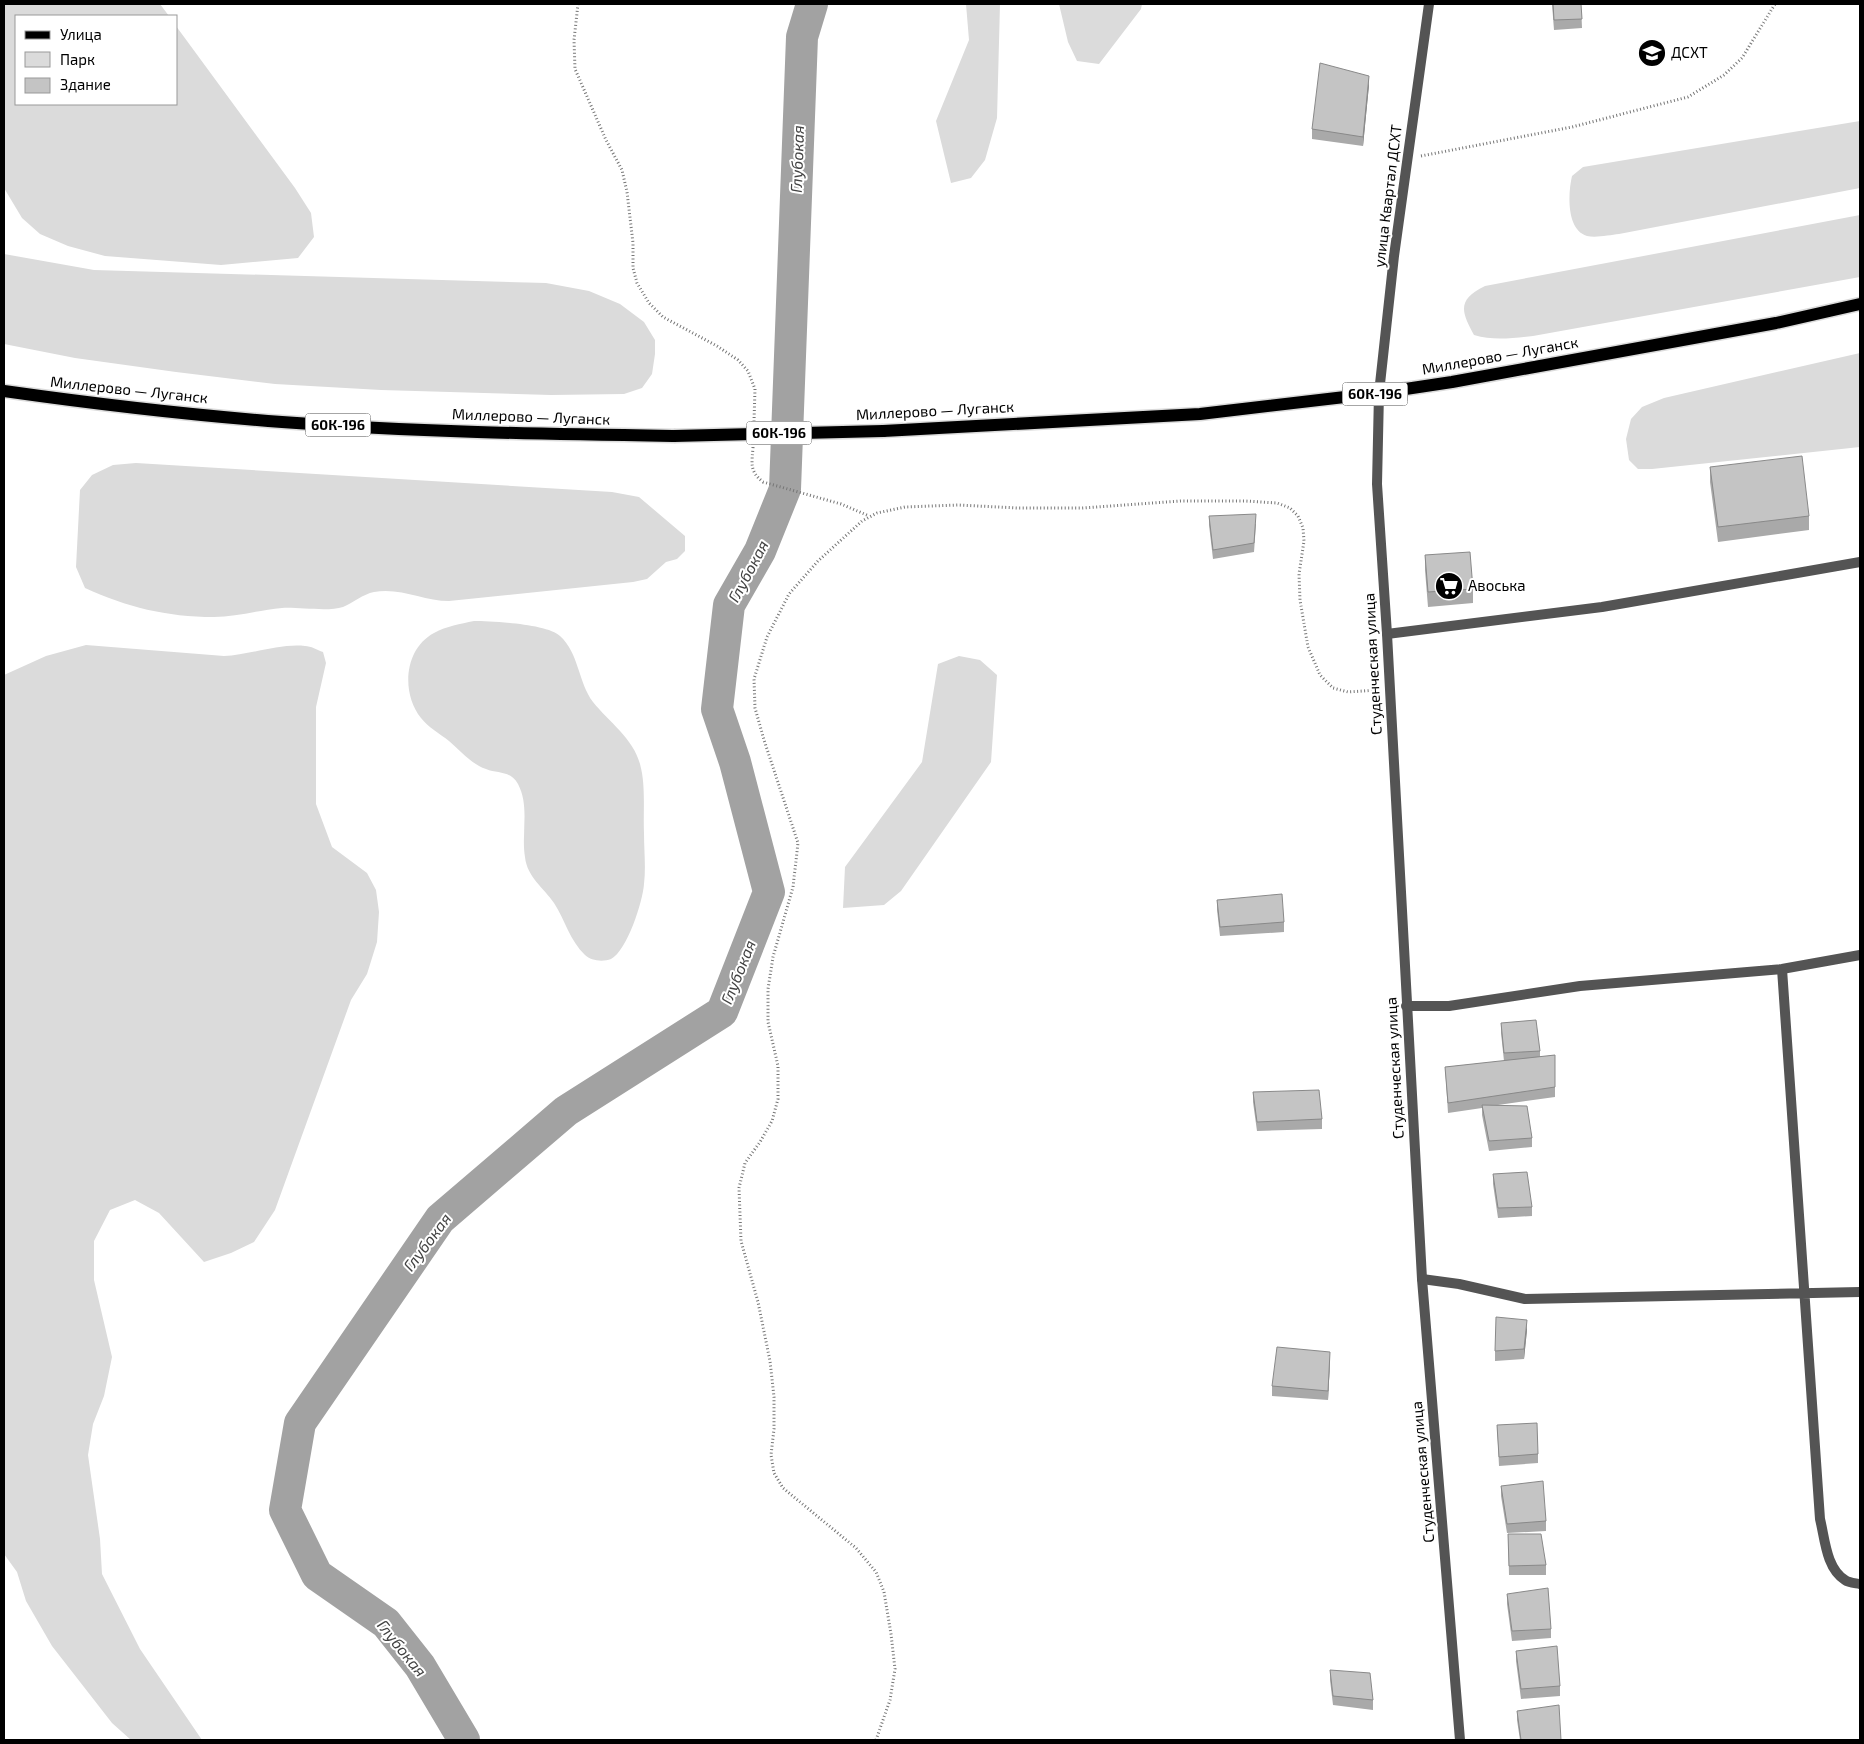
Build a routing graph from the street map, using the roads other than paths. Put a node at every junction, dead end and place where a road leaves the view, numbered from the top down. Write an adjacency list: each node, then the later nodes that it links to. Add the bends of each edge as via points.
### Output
1 (1429, 4): 4 (street, улица Квартал ДСХТ)
2 (1860, 304): 4 (main road, Миллерово — Луганск / 60К-196, via 1776,323)
3 (4, 391): 4 (main road, Миллерово — Луганск / 60К-196, bridge, via 282,422 507,434 674,436 884,431 1200,414)
4 (1379, 393): 6 (street, Студенческая улица, via 1377,484)
5 (1860, 562): 6 (street, via 1602,607)
6 (1387, 634): 9 (street, Студенческая улица)
7 (1860, 955): 8 (street)
8 (1782, 969): 9 (street, via 1580,986 1449,1006); 12 (street)
9 (1406, 1006): 10 (street, Студенческая улица)
10 (1422, 1280): 12 (street, via 1459,1284 1525,1299); 14 (street, Студенческая улица)
11 (1860, 1292): 12 (street)
12 (1804, 1294): 13 (street, via 1820,1519 1835,1571 1847,1581)
13 (1860, 1584)
14 (1460, 1740)

